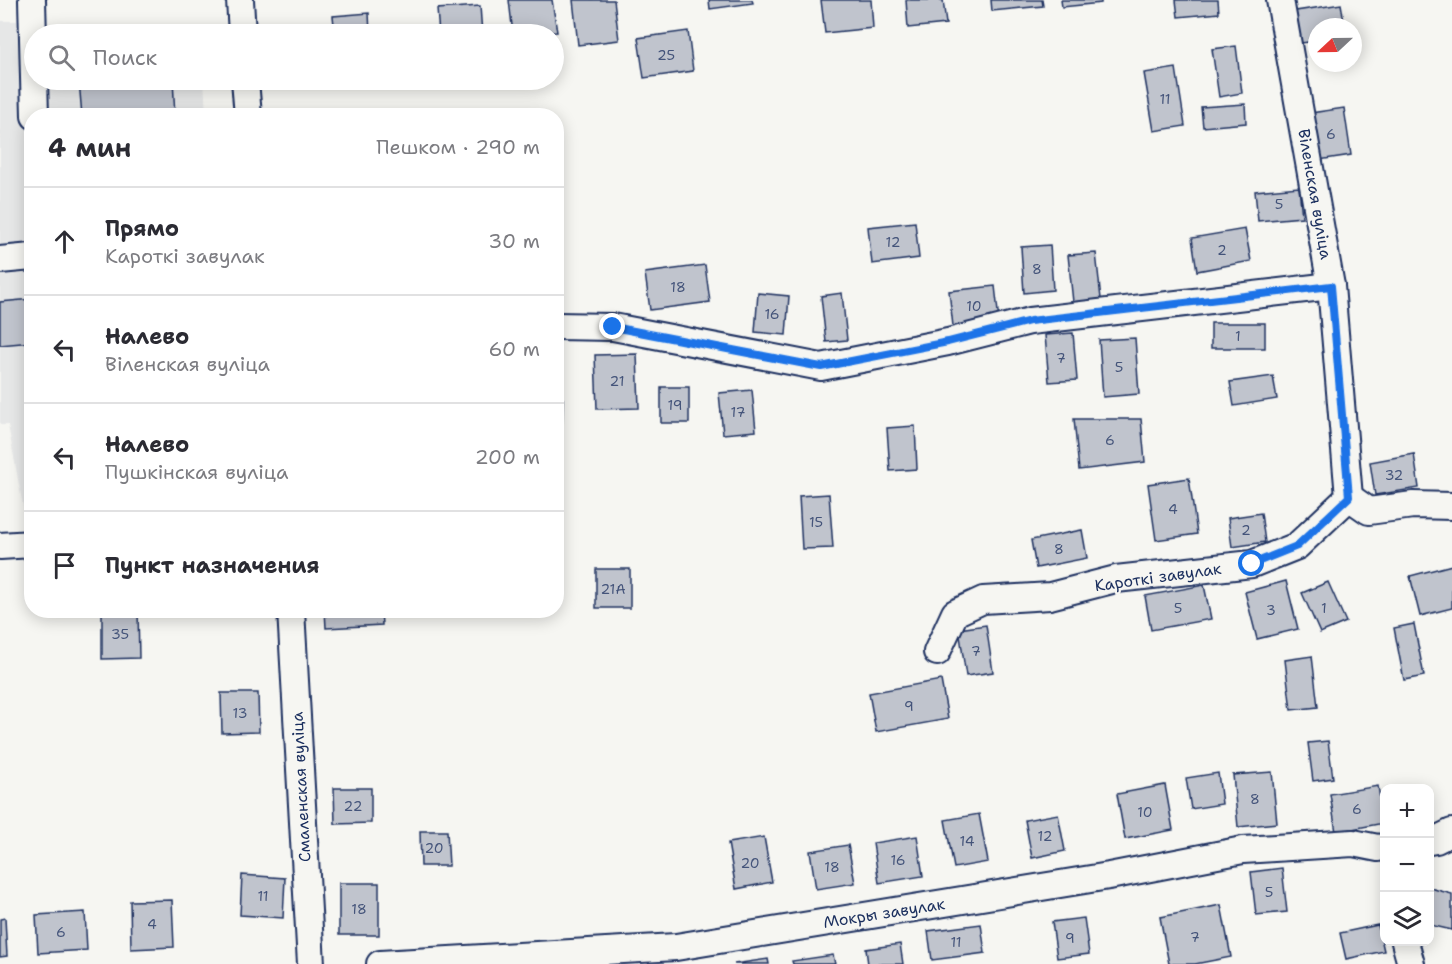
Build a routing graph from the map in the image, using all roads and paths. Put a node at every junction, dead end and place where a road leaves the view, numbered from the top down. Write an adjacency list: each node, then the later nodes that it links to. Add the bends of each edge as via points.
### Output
1 (32, 0): 4 (street)
2 (240, 0): 5 (street)
3 (1280, 0): 12 (street, Віленская вуліца)
4 (33, 24)
5 (242, 24)
6 (34, 90): 8 (street)
7 (246, 90): 9 (street)
8 (35, 108)
9 (247, 108)
10 (24, 258): 11 (street)
11 (0, 260)
12 (1331, 286): 13 (street, via 1030,321 821,367 613,327); 14 (street, Віленская вуліца)
13 (564, 326)
14 (1349, 497): 15 (street, via 1369,512 1413,505); 19 (street, Кароткі завулак, via 1297,546 1252,564 1116,579 1050,596 983,600 955,613)
15 (1452, 506)
16 (24, 544): 17 (street)
17 (0, 546)
18 (291, 618): 24 (street, Смаленская вуліца)
19 (937, 652)
20 (1452, 832): 21 (street)
21 (1434, 840)
22 (1380, 854): 25 (street, Мокры завулак, via 1353,843 1243,850 1109,876 676,947)
23 (1406, 946): 26 (street)
24 (311, 964)
25 (380, 964)
26 (1411, 964)

